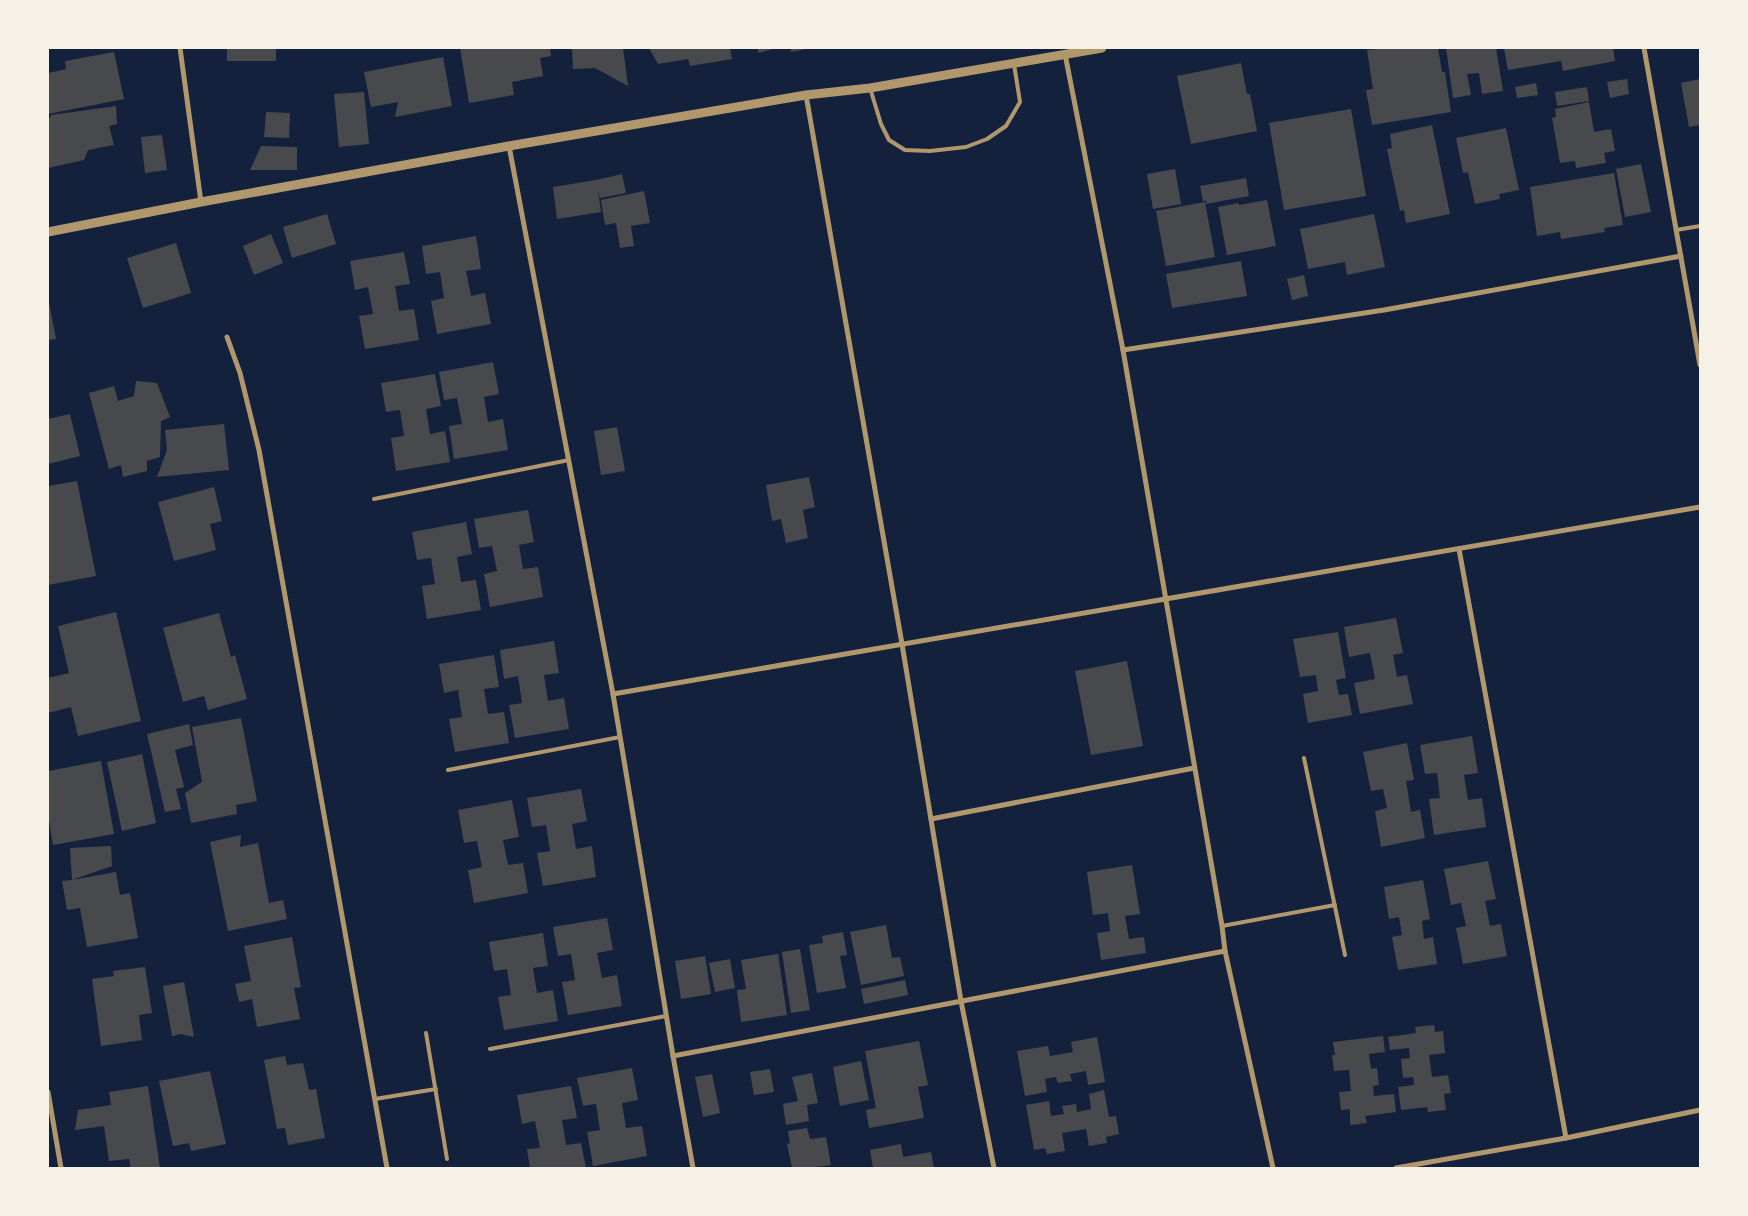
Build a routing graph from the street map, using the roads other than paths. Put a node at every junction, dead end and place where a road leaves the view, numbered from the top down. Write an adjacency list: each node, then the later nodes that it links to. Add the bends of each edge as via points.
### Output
1 (180, 48): 9 (street)
2 (1102, 48): 4 (street)
3 (1644, 48): 11 (street)
4 (1065, 53): 5 (street); 15 (street)
5 (1014, 62): 6 (street); 6 (lane, via 1020,102 1006,126 988,139 966,148 905,150 889,140)
6 (870, 88): 7 (street)
7 (806, 96): 8 (street); 22 (street)
8 (509, 146): 9 (street); 17 (street)
9 (200, 202): 12 (street)
10 (1700, 226): 11 (lane)
11 (1676, 230): 13 (street)
12 (48, 232)
13 (1681, 256): 15 (street, via 1384,310); 16 (street)
14 (227, 337): 40 (street, via 240,373 259,450)
15 (1123, 350): 21 (street)
16 (1700, 365)
17 (569, 460): 18 (lane); 23 (street)
18 (374, 498)
19 (1700, 507): 20 (street)
20 (1459, 549): 21 (street); 42 (street)
21 (1167, 599): 22 (street); 26 (street)
22 (902, 644): 23 (street); 28 (street)
23 (613, 694): 24 (street)
24 (620, 736): 27 (lane); 34 (street)
25 (1304, 758): 29 (lane)
26 (1194, 768): 28 (street); 30 (street)
27 (448, 770)
28 (931, 819): 33 (street)
29 (1335, 905): 30 (lane); 32 (lane)
30 (1222, 926): 31 (street)
31 (1225, 952): 33 (street); 48 (street)
32 (1345, 955)
33 (961, 1001): 37 (street); 47 (street)
34 (666, 1016): 36 (lane); 37 (street)
35 (426, 1033): 38 (lane)
36 (490, 1049)
37 (673, 1056): 46 (street)
38 (436, 1089): 40 (lane); 43 (lane)
39 (48, 1092): 44 (street)
40 (375, 1099): 45 (street)
41 (1700, 1110): 42 (street)
42 (1566, 1138): 49 (street)
43 (447, 1158)
44 (60, 1168)
45 (387, 1168)
46 (693, 1168)
47 (994, 1168)
48 (1273, 1168)
49 (1396, 1168)

